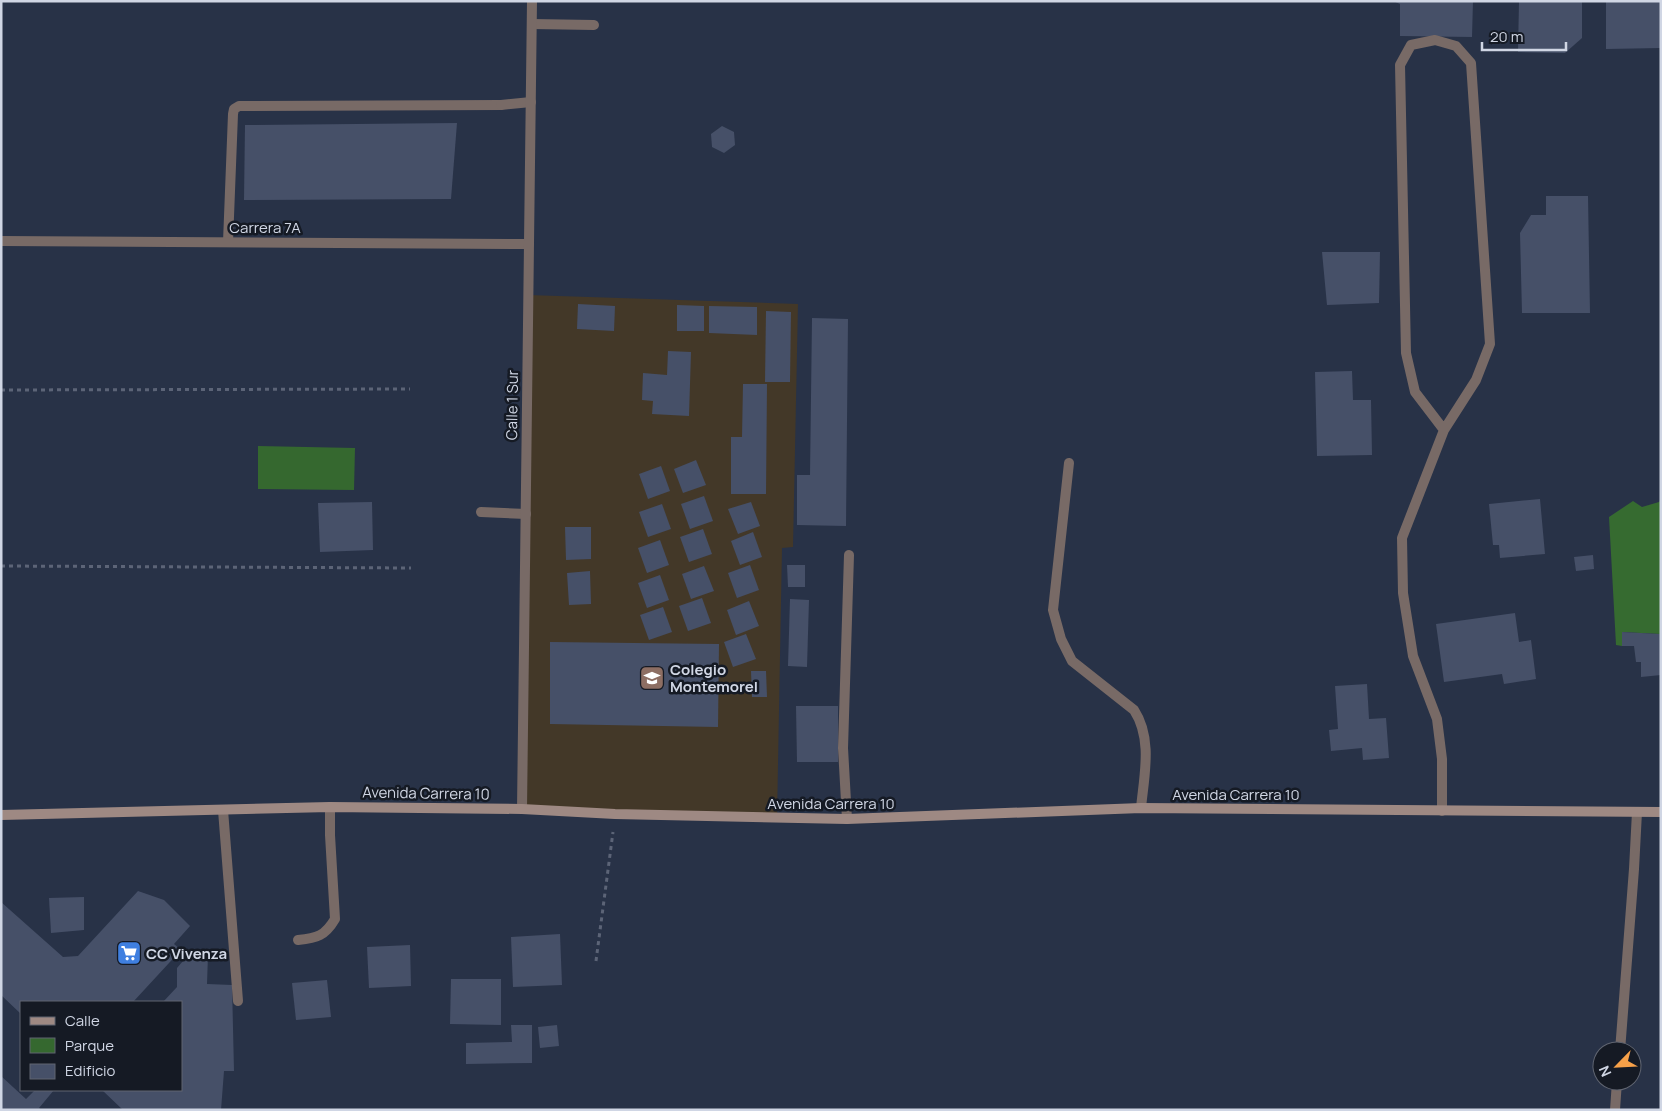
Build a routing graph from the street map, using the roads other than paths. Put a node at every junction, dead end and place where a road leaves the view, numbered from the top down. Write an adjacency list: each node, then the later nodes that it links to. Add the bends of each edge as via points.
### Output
1 (532, 1): 2 (street, Calle 1 Sur)
2 (532, 24): 3 (street); 4 (street, Calle 1 Sur)
3 (594, 26)
4 (531, 102): 6 (street, via 501,105 238,106 232,114); 7 (street, Calle 1 Sur)
5 (1, 241): 6 (street, Carrera 7A)
6 (228, 242): 7 (street, Carrera 7A)
7 (529, 244): 11 (street, Calle 1 Sur)
8 (1444, 430): 8 (street, via 1476,380 1490,344 1472,63 1456,46 1435,40 1411,45 1400,65 1405,343 1415,392); 17 (street, via 1402,538 1402,593 1414,656 1437,719 1442,760)
9 (1069, 463): 14 (street, via 1053,610 1072,662 1134,710 1140,719 1146,754)
10 (481, 512): 11 (street)
11 (526, 514): 15 (street, Calle 1 Sur)
12 (849, 555): 21 (street, via 843,748)
13 (330, 808): 15 (street, Avenida Carrera 10); 16 (street, Avenida Carrera 10); 22 (street, via 335,919 329,930 313,938)
14 (1141, 808): 17 (street, Avenida Carrera 10); 21 (street, Avenida Carrera 10)
15 (522, 809): 21 (street, Avenida Carrera 10)
16 (223, 810): 20 (street, Avenida Carrera 10); 23 (street)
17 (1442, 811): 18 (street, Avenida Carrera 10)
18 (1637, 812): 19 (street, Avenida Carrera 10); 24 (street)
19 (1661, 812)
20 (1, 815)
21 (847, 819)
22 (298, 940)
23 (238, 1001)
24 (1621, 1041)
25 (1616, 1091): 26 (street)
26 (1615, 1110)

